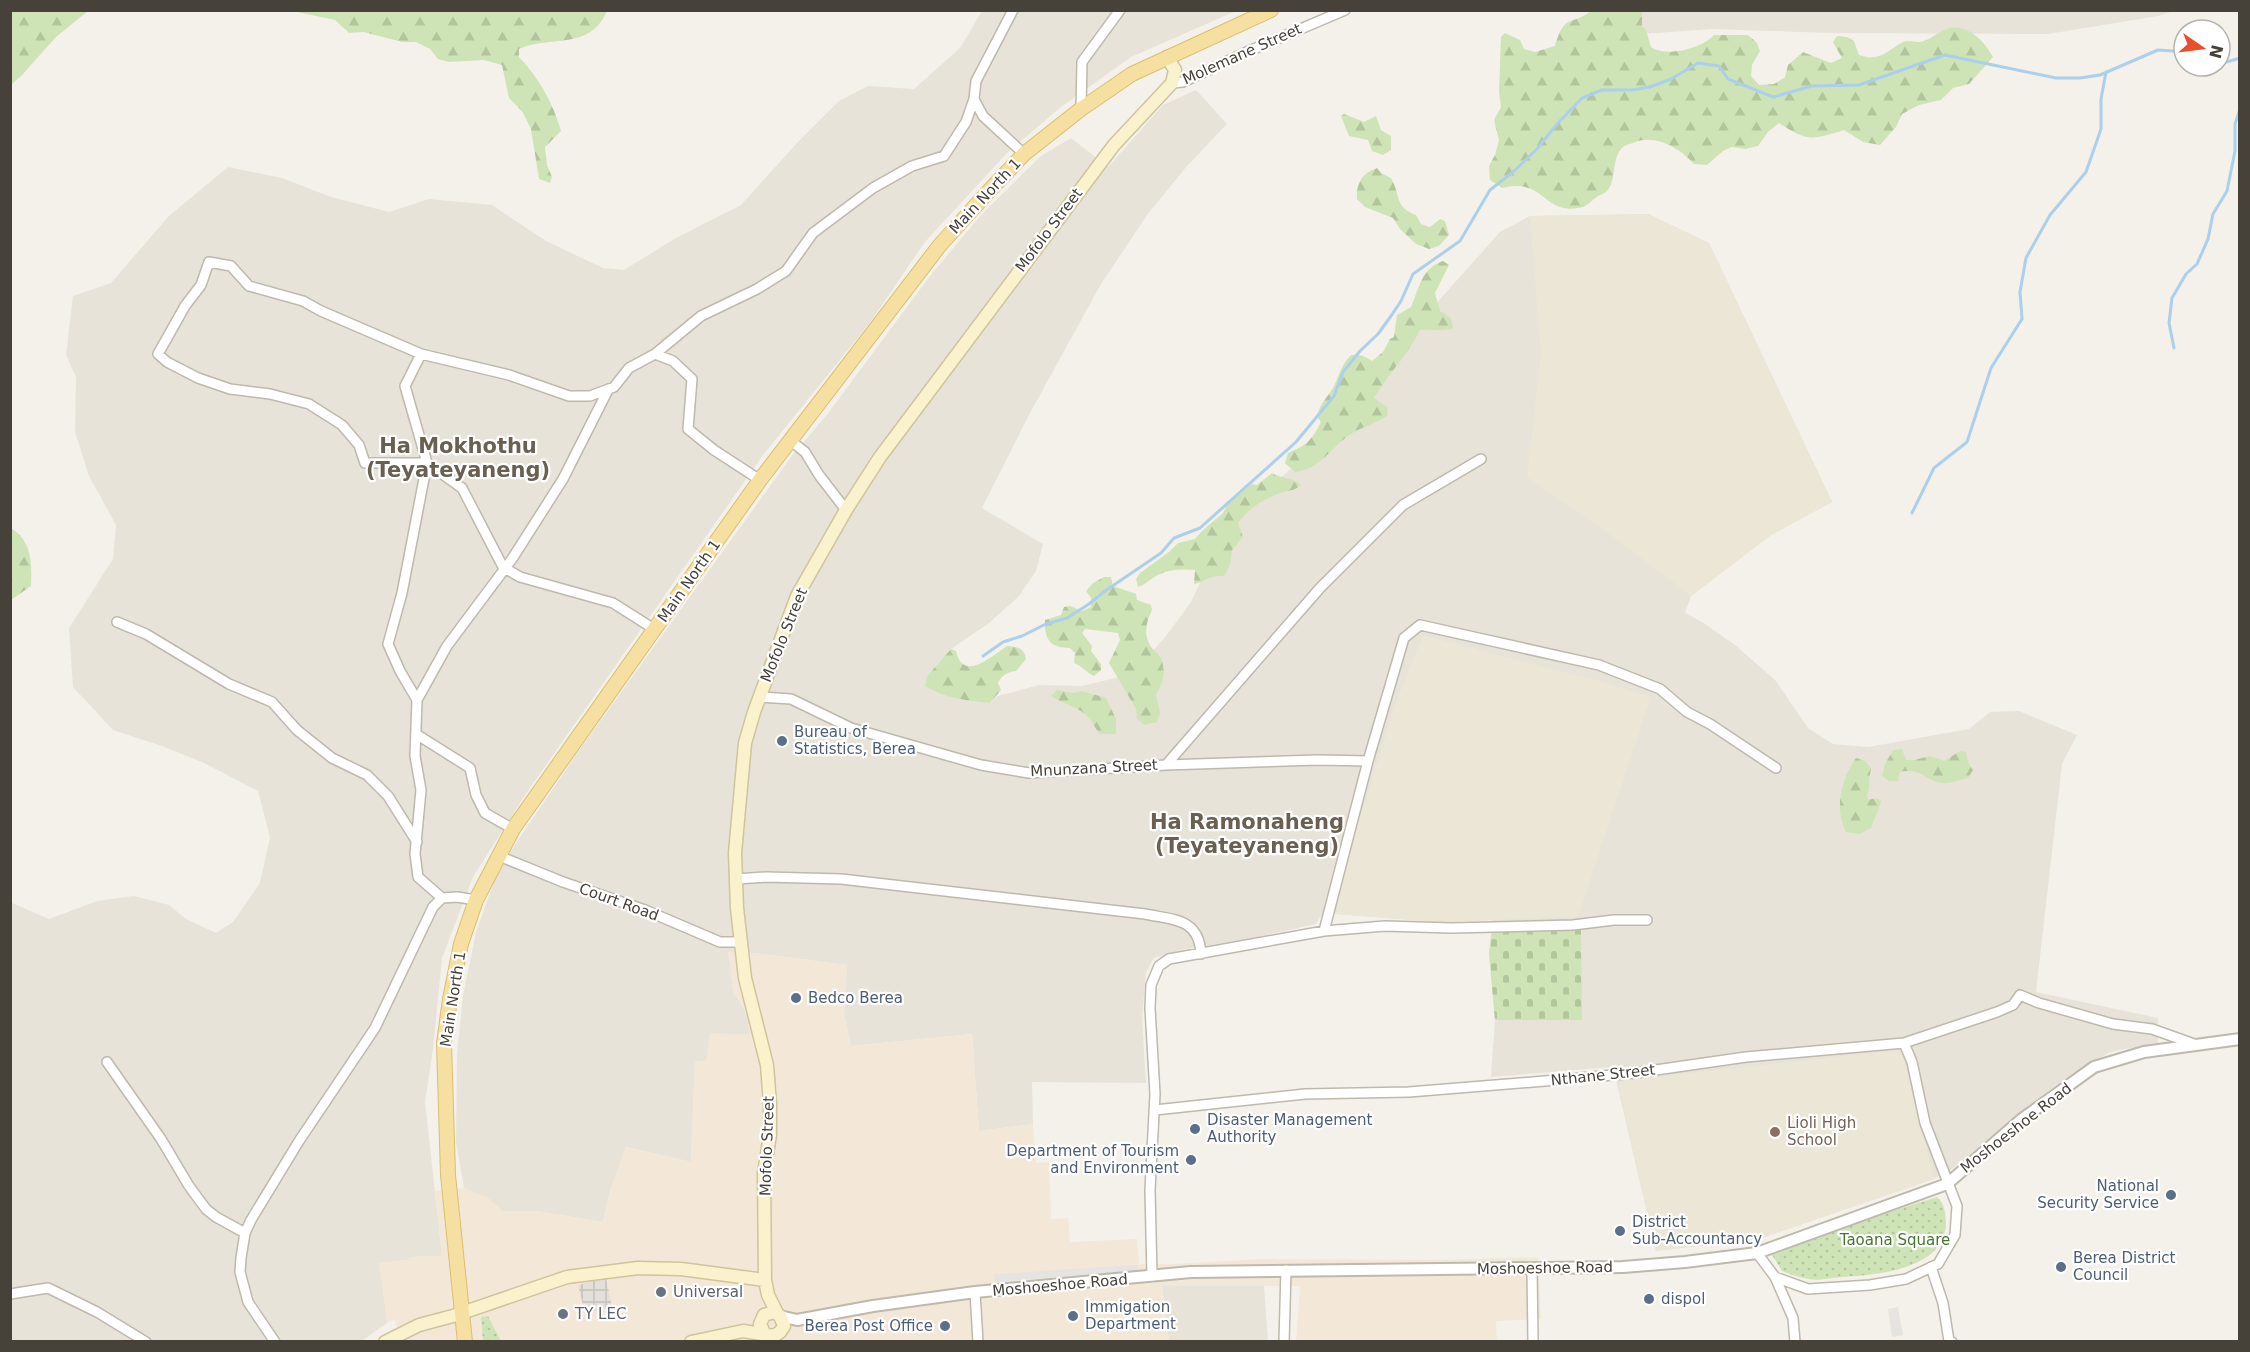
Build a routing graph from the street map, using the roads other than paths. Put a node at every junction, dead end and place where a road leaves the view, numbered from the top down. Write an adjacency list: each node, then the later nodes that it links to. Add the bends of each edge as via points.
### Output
1 (1013, 10): 7 (street, via 976,81)
2 (1120, 10): 8 (street, via 1082,62)
3 (1271, 10): 5 (main road, Main North 1)
4 (1345, 10): 6 (street, Molemane Street, via 1183,82)
5 (1167, 57): 6 (main road, via 1175,70); 8 (main road, Main North 1, via 1132,74)
6 (1172, 83): 17 (main road, Mofolo Street, via 1114,145 1075,196 880,457)
7 (974, 99): 9 (street, via 983,116); 11 (street, via 966,122 944,156 912,166 873,188 813,233 786,271 701,316)
8 (1081, 110): 9 (main road, Main North 1)
9 (1024, 154): 13 (main road, Main North 1, via 940,245)
10 (421, 354): 12 (street, via 520,378 569,396 590,396); 15 (street, via 405,386); 15 (street, via 303,301 249,286 231,266 209,262 201,285 158,354 198,378 231,389 309,404 342,425 359,445 365,463)
11 (655, 354): 12 (street, via 629,368); 16 (street, via 673,361 692,378 688,429)
12 (608, 390): 18 (street, via 563,479)
13 (791, 441): 16 (main road, Main North 1); 17 (street, via 805,452)
14 (1480, 459): 25 (street, via 1403,505 1320,588)
15 (427, 463): 18 (street, via 462,488); 22 (street, via 388,644)
16 (760, 480): 20 (main road, Main North 1)
17 (846, 510): 21 (main road, Mofolo Street, via 797,596)
18 (503, 567): 20 (street, via 520,577 613,603); 22 (street, via 447,646)
19 (117, 622): 28 (street, via 146,634 230,684 272,702 297,730 332,758 367,775 388,795)
20 (654, 629): 27 (main road, Main North 1)
21 (760, 697): 25 (street, Mnunzana Street, via 791,699 851,728 981,765 1029,773); 30 (main road, Mofolo Street, via 745,743)
22 (417, 700): 23 (street)
23 (416, 734): 27 (street, via 470,768 485,813); 28 (street, via 421,790)
24 (1368, 760): 25 (street, Mnunzana Street); 26 (street, via 1404,638 1420,625 1599,665 1660,689 1687,712); 34 (street)
25 (1166, 765)
26 (1776, 768)
27 (513, 830): 29 (main road, Main North 1)
28 (417, 842): 31 (street, via 418,877)
29 (499, 856): 32 (main road, Main North 1); 35 (street, Court Road, via 720,942)
30 (736, 879): 35 (main road, Mofolo Street); 36 (street, via 841,879 1145,914 1184,922 1195,931)
31 (442, 898): 32 (street); 43 (street, via 425,920 375,1028 299,1141)
32 (476, 900): 54 (main road, Main North 1, via 461,944 444,1043 448,1175)
33 (1647, 920): 34 (street)
34 (1324, 931): 36 (street)
35 (741, 942): 50 (main road, Mofolo Street, via 745,978 768,1075)
36 (1201, 954): 41 (street, via 1169,959 1159,966 1151,985)
37 (2240, 1039): 39 (street, Moshoeshoe Road)
38 (1904, 1043): 39 (street, Nthane Street, via 1997,1012 2013,1005 2020,995 2113,1024 2152,1029); 41 (street, Nthane Street, via 1545,1081 1409,1092 1305,1094); 42 (street, via 1912,1062 1924,1123)
39 (2194, 1044): 42 (street, Moshoeshoe Road, via 2144,1052 2094,1067 2022,1119)
40 (107, 1062): 43 (street, via 206,1209)
41 (1155, 1110): 48 (street, via 1150,1190)
42 (1947, 1184): 44 (street, Moshoeshoe Road); 45 (street, via 1957,1206 1955,1235 1938,1264)
43 (245, 1233): 62 (street, via 240,1272 248,1302)
44 (1757, 1253): 46 (street, Moshoeshoe Road, via 1685,1262); 49 (street)
45 (1931, 1267): 49 (street, via 1906,1279 1840,1288 1808,1289); 70 (street)
46 (1532, 1268): 47 (street, Moshoeshoe Road); 68 (street)
47 (1286, 1270): 48 (street, Moshoeshoe Road); 67 (street)
48 (1152, 1276): 51 (street, Moshoeshoe Road)
49 (1776, 1277): 69 (street, via 1793,1318)
50 (765, 1280): 53 (main road, Mofolo Street); 54 (main road, via 681,1269 638,1268 567,1277)
51 (975, 1292): 57 (street, Moshoeshoe Road); 66 (street)
52 (10, 1294): 61 (street, via 48,1288)
53 (768, 1295): 55 (main road, Mofolo Street); 56 (main road, Mofolo Street)
54 (462, 1312): 63 (main road); 64 (main road, Main North 1)
55 (779, 1315): 56 (main road, via 770,1312); 57 (street, Moshoeshoe Road); 58 (main road)
56 (762, 1317): 59 (main road); 60 (main road, via 760,1327)
57 (797, 1320): 58 (street, Moshoeshoe Road)
58 (782, 1329): 60 (main road)
59 (743, 1331): 60 (main road); 65 (main road)
60 (768, 1337)
61 (146, 1341)
62 (275, 1341)
63 (385, 1341)
64 (465, 1341)
65 (691, 1341)
66 (978, 1341)
67 (1284, 1341)
68 (1533, 1341)
69 (1795, 1341)
70 (1952, 1341)

